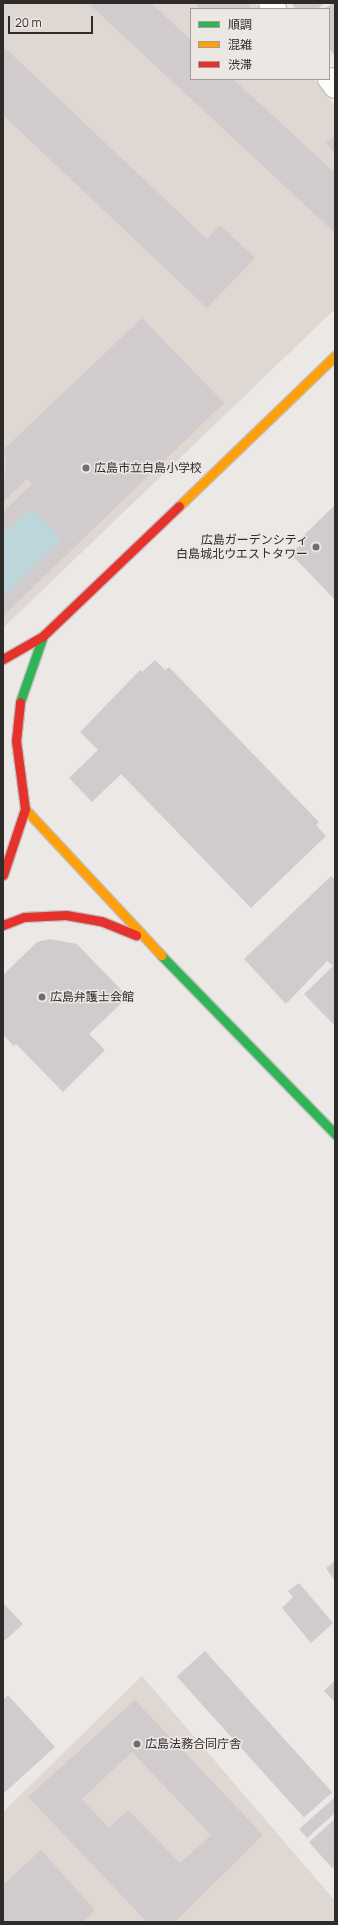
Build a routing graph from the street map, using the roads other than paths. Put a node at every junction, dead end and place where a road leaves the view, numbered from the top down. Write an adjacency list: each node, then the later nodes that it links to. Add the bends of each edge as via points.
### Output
1 (335, 356): 2 (street)
2 (43, 636): 3 (street); 5 (street, via 20,703)
3 (3, 659)
4 (7, 732): 5 (street)
5 (16, 742): 6 (street)
6 (25, 810): 7 (street, via 14,852); 9 (street)
7 (3, 875)
8 (3, 925): 9 (street, via 24,917 66,915 100,921)
9 (143, 938): 10 (street, via 196,988)
10 (335, 1134)

